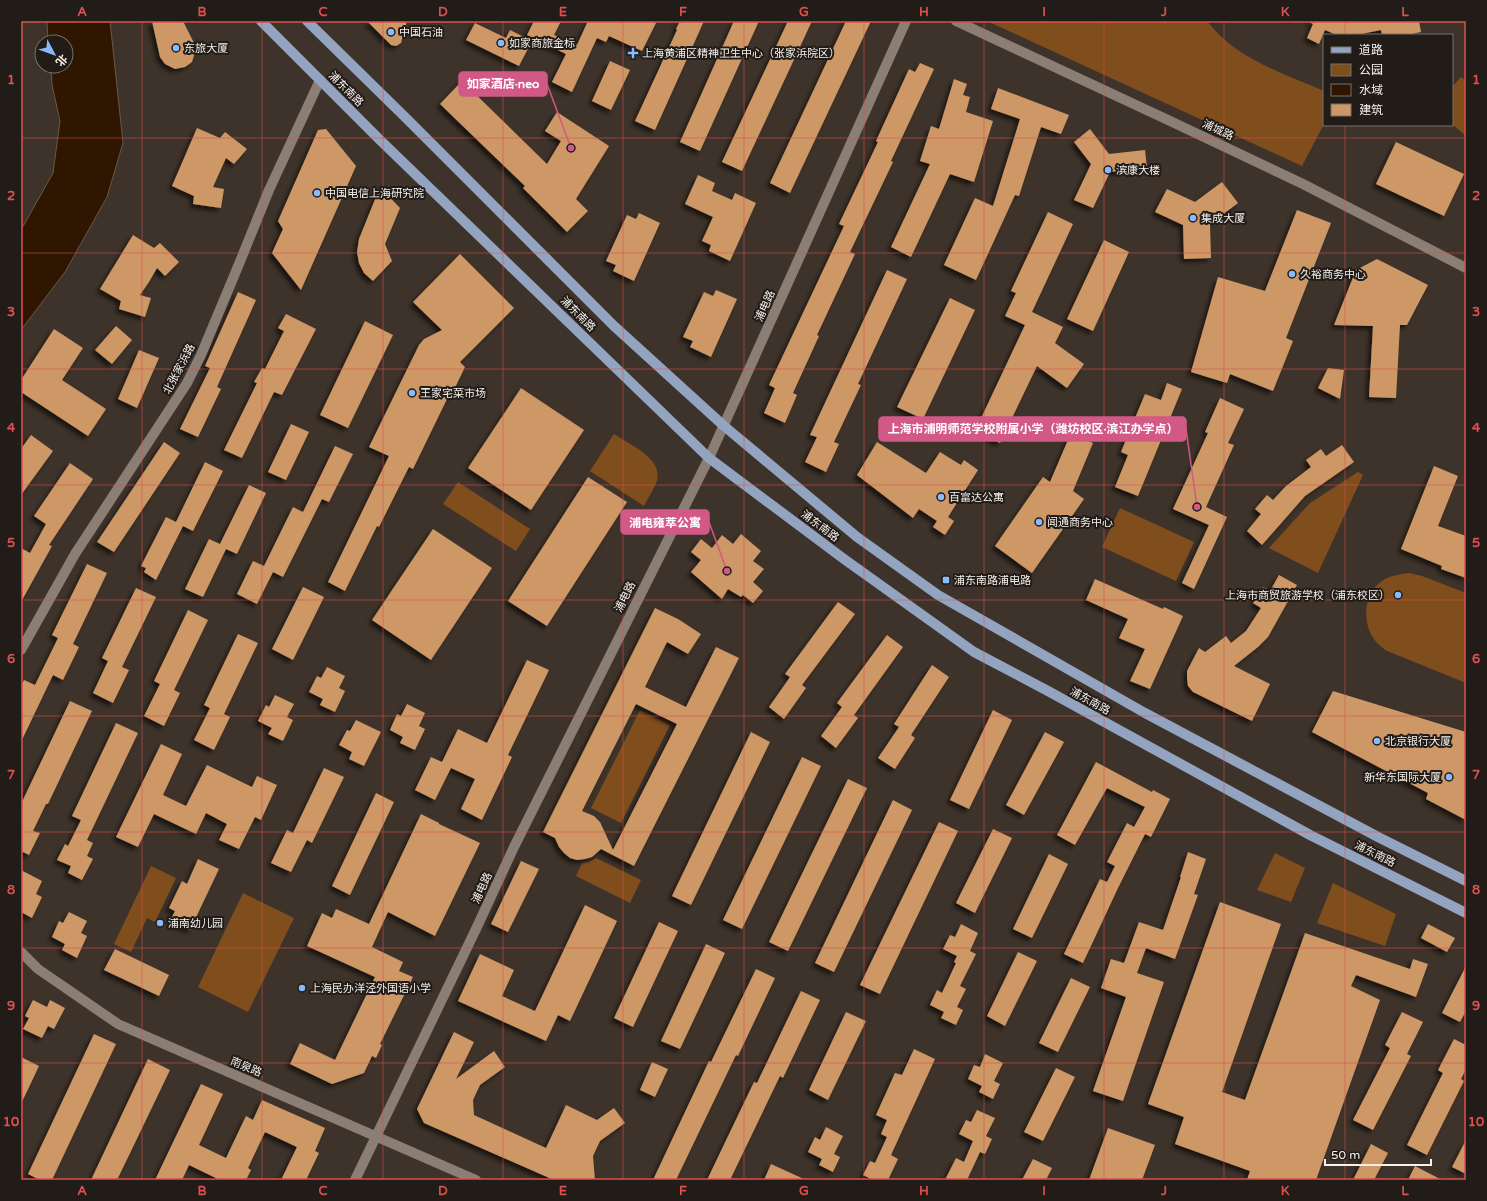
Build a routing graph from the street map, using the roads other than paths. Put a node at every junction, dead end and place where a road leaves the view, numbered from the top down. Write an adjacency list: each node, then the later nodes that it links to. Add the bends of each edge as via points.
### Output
1 (261, 21): 5 (main road, 浦东南路)
2 (307, 21): 7 (main road, 浦东南路, via 614,326)
3 (906, 21): 7 (street, 浦电路)
4 (956, 21): 6 (street, 浦城路, via 1303,184)
5 (320, 80): 8 (main road, 浦东南路); 9 (street, 北张家浜路, via 269,190 187,383 75,554)
6 (1466, 268)
7 (724, 426): 8 (street, 浦电路); 10 (main road, 浦东南路, via 857,537 938,594 1145,713)
8 (708, 458): 11 (main road, 浦东南路, via 974,652 1310,835); 13 (street, 浦电路, via 527,820)
9 (21, 650)
10 (1466, 881)
11 (1466, 913)
12 (21, 952): 13 (street, 南泉路, via 38,969 118,1024)
13 (375, 1136): 14 (street, 浦电路); 15 (street, 南泉路)
14 (355, 1180)
15 (476, 1180)

